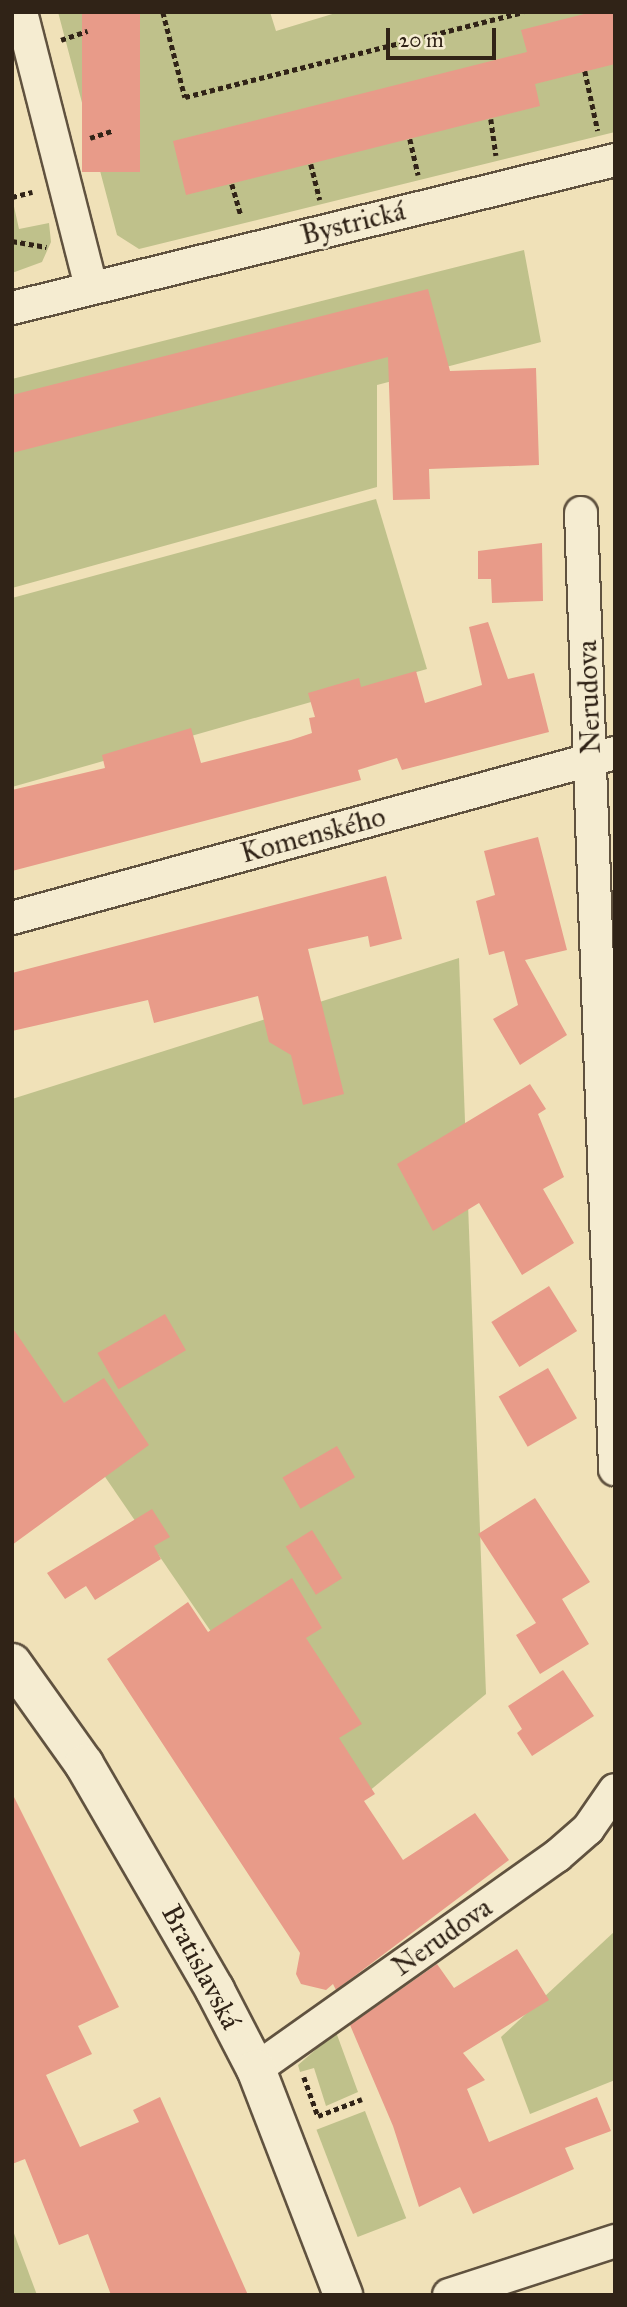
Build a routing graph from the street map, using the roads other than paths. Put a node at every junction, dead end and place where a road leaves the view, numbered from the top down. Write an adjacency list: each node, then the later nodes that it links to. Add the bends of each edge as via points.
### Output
1 (21, 12): 3 (street)
2 (615, 160): 3 (street, Bystrická)
3 (91, 286): 4 (street, Bystrická)
4 (12, 308)
5 (582, 513): 6 (street, Nerudova)
6 (603, 756): 7 (street, Komenského); 8 (street, Nerudova)
7 (12, 918)
8 (615, 1469)
9 (12, 1663): 11 (main road, Bratislavská, via 84,1764 159,1888)
10 (615, 1790): 11 (street, Nerudova, via 588,1829 557,1856)
11 (256, 2069): 13 (main road, Bratislavská)
12 (615, 2241): 14 (street)
13 (343, 2295)
14 (449, 2295)

